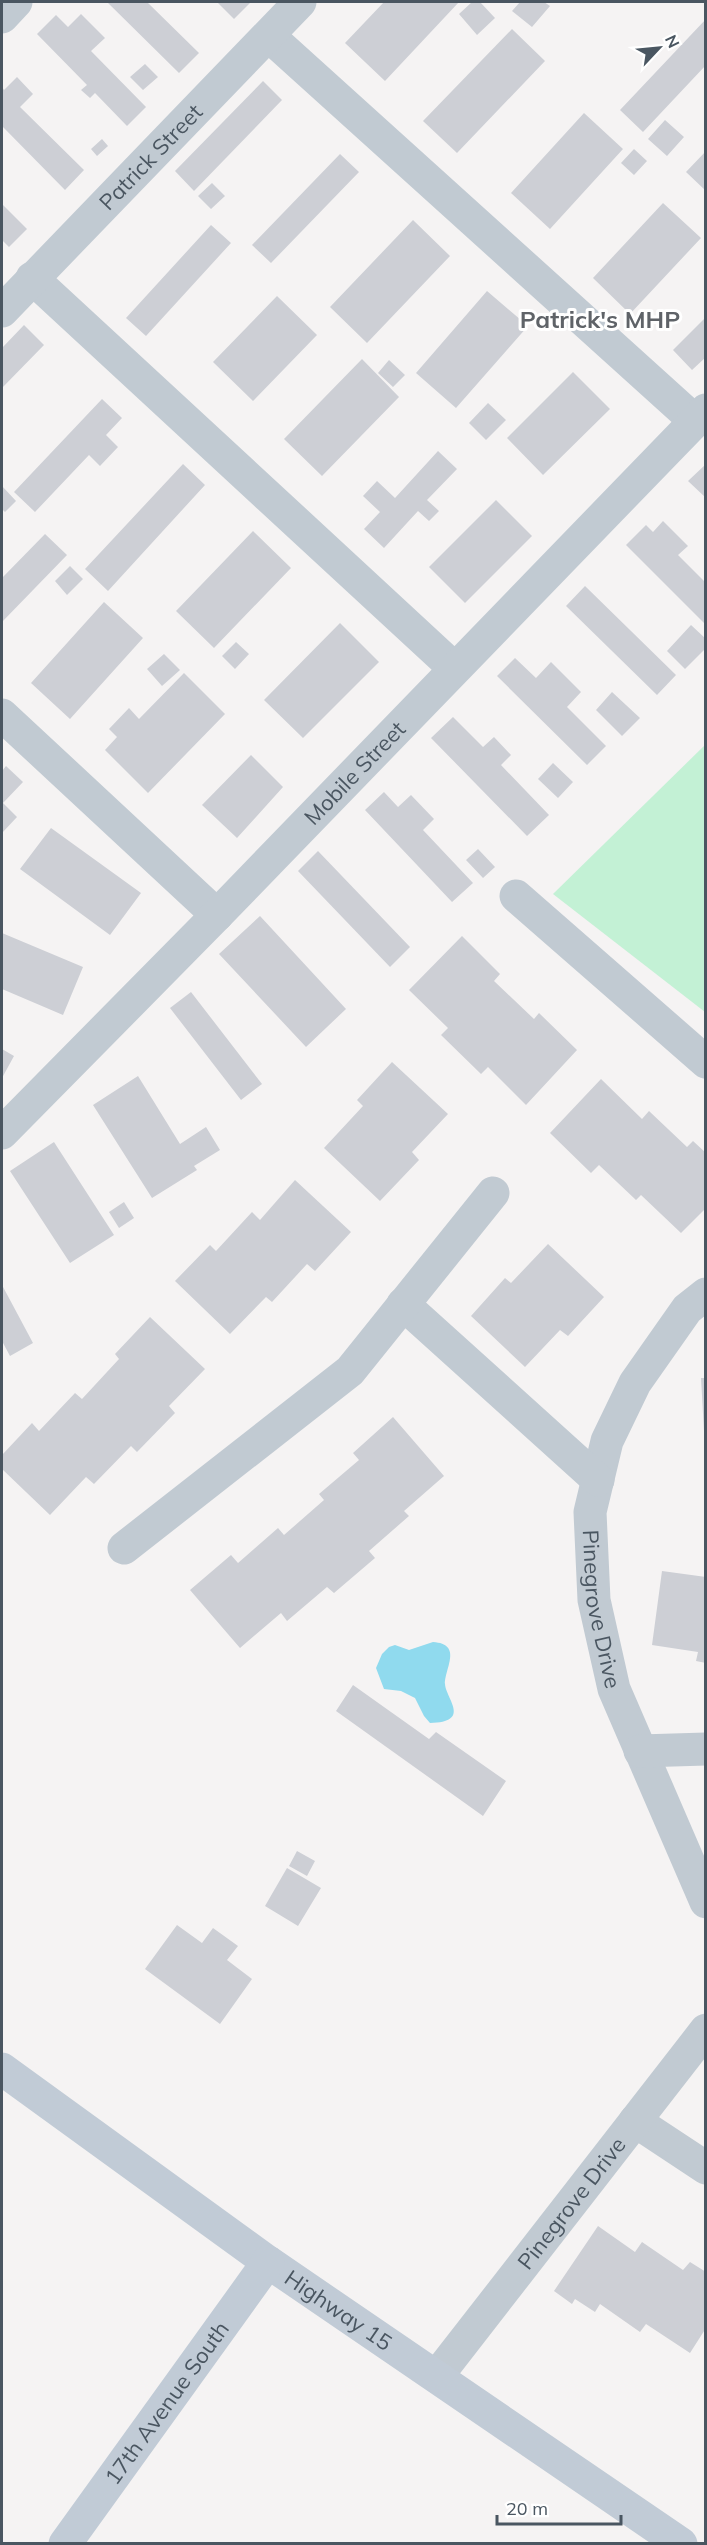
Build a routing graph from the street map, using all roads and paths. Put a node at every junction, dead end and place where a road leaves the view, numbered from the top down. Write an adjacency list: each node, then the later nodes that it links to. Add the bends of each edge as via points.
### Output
1 (16, 2): 3 (street)
2 (300, 2): 4 (street, Patrick Street)
3 (2, 17)
4 (269, 36): 5 (street, Patrick Street); 7 (street)
5 (32, 278): 6 (street, Patrick Street); 8 (street)
6 (2, 311)
7 (700, 415): 8 (street, Mobile Street)
8 (454, 668): 11 (street, Mobile Street)
9 (2, 715): 11 (street)
10 (516, 896): 12 (street)
11 (217, 915): 13 (street, Mobile Street)
12 (705, 1062)
13 (2, 1132)
14 (493, 1193): 16 (street)
15 (705, 1294): 17 (street, Pinegrove Drive, via 687,1309 635,1383 607,1441)
16 (403, 1304): 17 (street); 18 (street, via 350,1371)
17 (598, 1480): 20 (street, Pinegrove Drive, via 590,1512 594,1600 615,1689)
18 (124, 1548)
19 (705, 1749): 20 (street)
20 (640, 1751): 21 (street, Pinegrove Drive)
21 (705, 1902)
22 (705, 2030): 24 (street, Pinegrove Drive)
23 (2, 2069): 26 (main road, Highway 15)
24 (635, 2121): 25 (street); 27 (street, Pinegrove Drive)
25 (705, 2168)
26 (268, 2262): 27 (main road, Highway 15); 28 (main road, 17th Avenue South)
27 (437, 2376): 29 (main road, Highway 15)
28 (65, 2544)
29 (681, 2544)

